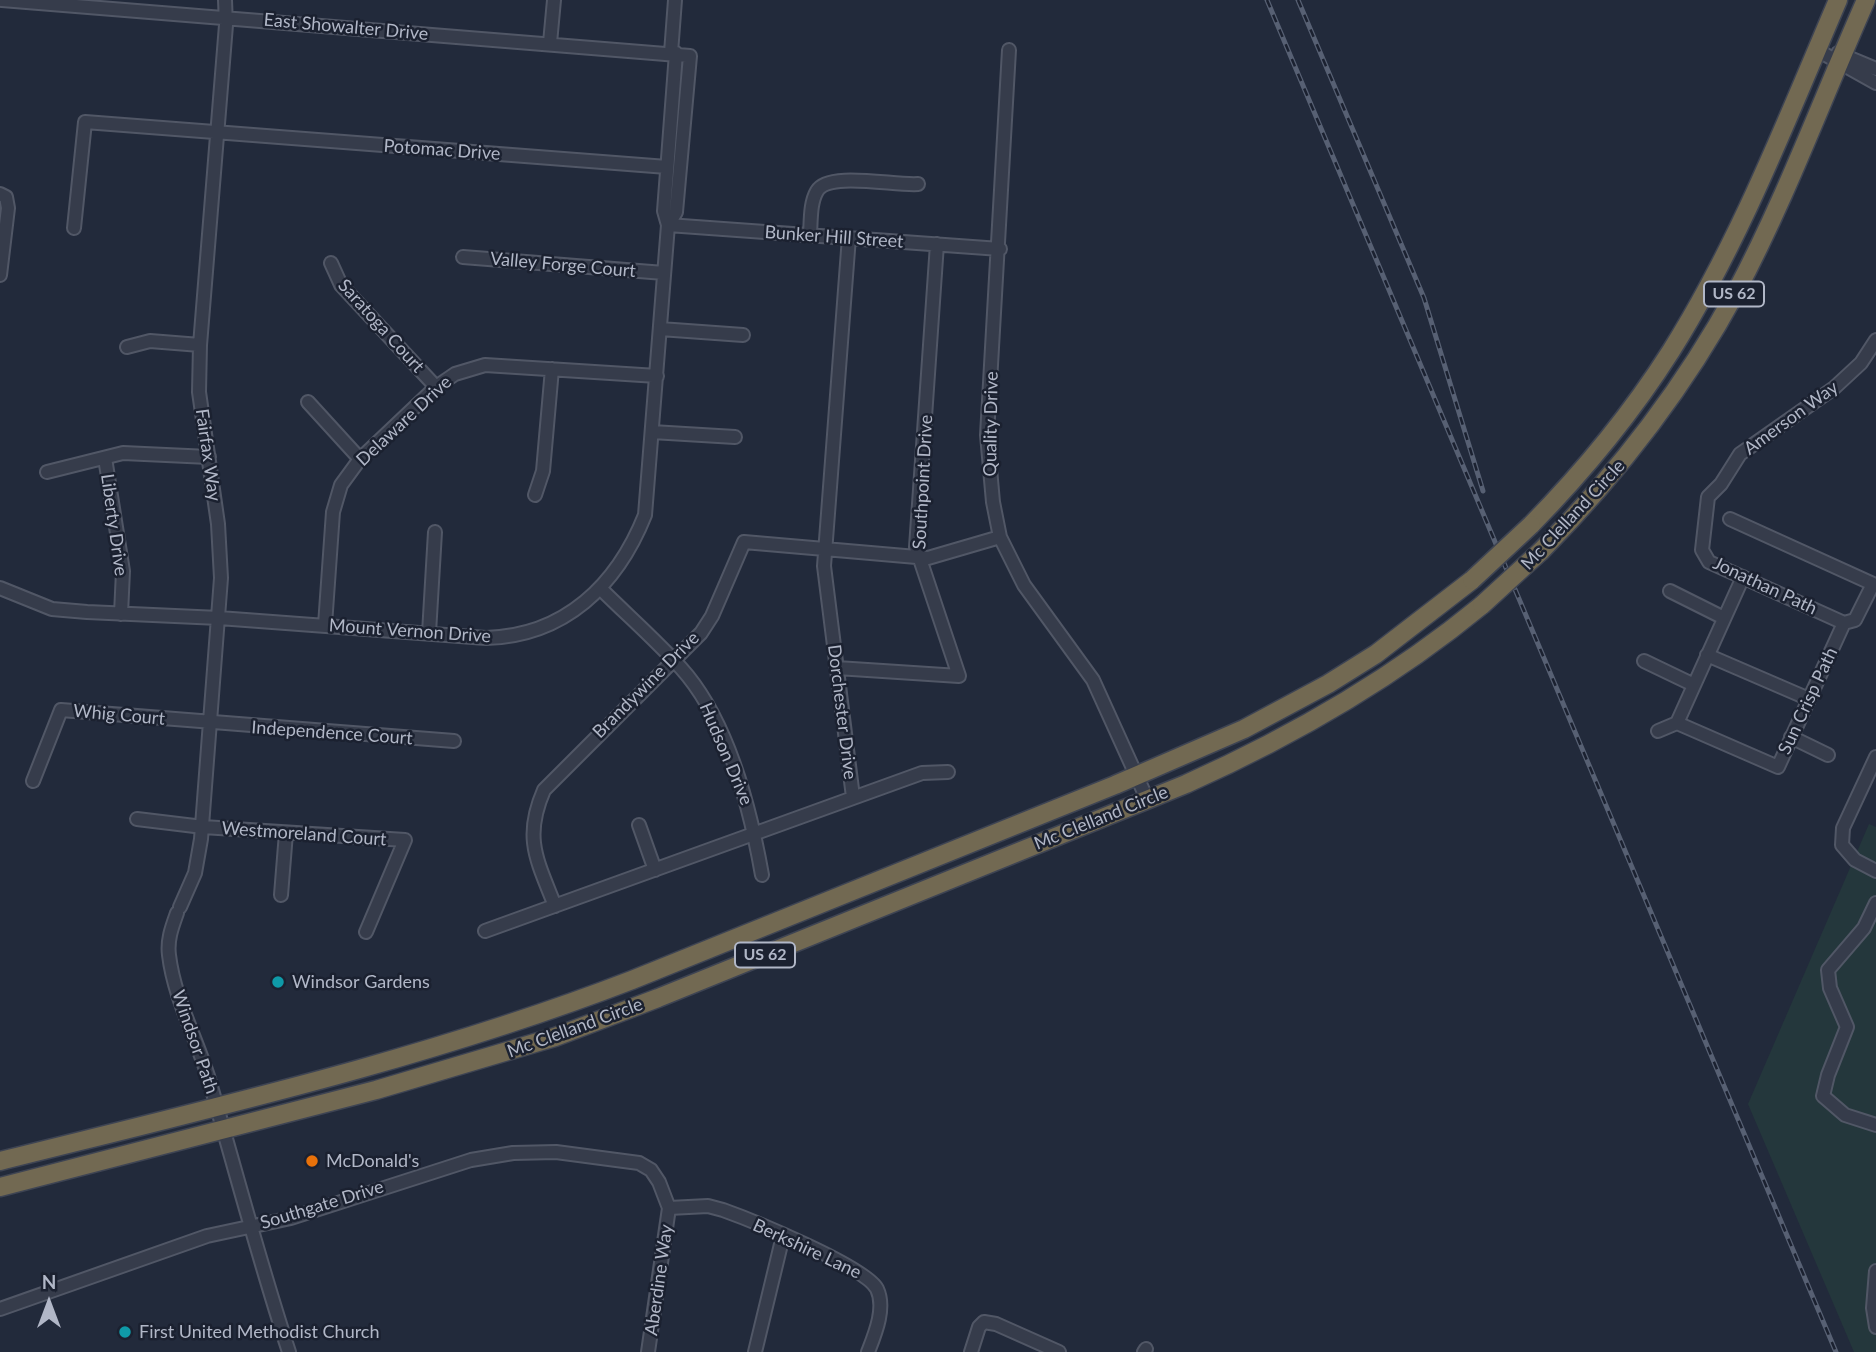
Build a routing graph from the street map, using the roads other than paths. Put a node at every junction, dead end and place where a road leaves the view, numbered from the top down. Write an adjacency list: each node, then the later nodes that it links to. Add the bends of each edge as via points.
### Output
1 (2, 0): 7 (street, East Showalter Drive)
2 (225, 0): 7 (street, Fairfax Way)
3 (554, 0): 8 (street)
4 (676, 0): 11 (street, Mount Vernon Drive)
5 (1838, 0): 10 (highway, Mc Clelland Circle / US 62)
6 (1866, 0): 13 (highway, Mc Clelland Circle / US 62)
7 (225, 17): 8 (street, East Showalter Drive); 16 (street, Fairfax Way)
8 (551, 43): 11 (street, East Showalter Drive)
9 (1009, 50): 25 (street, Quality Drive)
10 (1817, 50): 13 (street); 77 (highway, Mc Clelland Circle / US 62, bridge, via 1734,240 1687,326 1624,419 1531,525 1472,580 1386,647 1328,684 1244,729)
11 (674, 53): 12 (street, East Showalter Drive); 17 (street, Mount Vernon Drive)
12 (690, 56): 20 (street, Mount Vernon Drive, via 676,212)
13 (1841, 59): 14 (street); 15 (street); 80 (highway, Mc Clelland Circle / US 62, bridge, via 1759,245 1709,340 1642,438 1542,551 1482,605 1402,666 1325,716)
14 (1876, 69)
15 (1876, 83)
16 (218, 132): 17 (street, Potomac Drive); 21 (street, Potomac Drive, via 85,122); 33 (street, Fairfax Way)
17 (667, 167): 20 (street, Mount Vernon Drive, via 664,211)
18 (918, 184): 22 (street, via 826,183 812,203)
19 (0, 194): 29 (street, via 6,197 8,208)
20 (668, 225): 22 (street, Bunker Hill Street); 28 (street, Mount Vernon Drive)
21 (74, 228)
22 (810, 234): 23 (street, Bunker Hill Street)
23 (849, 237): 24 (street, Bunker Hill Street); 50 (street, Dorchester Drive)
24 (937, 244): 25 (street, Bunker Hill Street); 51 (street, Southpoint Drive, via 916,547)
25 (1000, 249): 49 (street, Quality Drive, via 987,462)
26 (463, 257): 28 (street, Valley Forge Court)
27 (331, 263): 37 (street, Saratoga Court, via 341,285)
28 (664, 274): 30 (street, Mount Vernon Drive)
29 (0, 275)
30 (660, 329): 31 (street); 36 (street, Mount Vernon Drive)
31 (743, 335)
32 (1876, 340): 46 (street, Amerson Way, via 1861,363 1834,388 1740,454)
33 (200, 345): 34 (street, via 150,341); 41 (street, Fairfax Way, via 199,392)
34 (127, 347)
35 (552, 369): 36 (street, Delaware Drive); 37 (street, Delaware Drive, via 485,365 455,374); 45 (street, via 543,471)
36 (657, 376): 39 (street, Mount Vernon Drive)
37 (436, 387): 43 (street, Delaware Drive)
38 (308, 402): 43 (street)
39 (652, 432): 40 (street); 55 (street, Mount Vernon Drive, via 645,515 628,553)
40 (734, 437)
41 (209, 457): 42 (street, Liberty Drive, via 123,453); 58 (street, Fairfax Way, via 218,524)
42 (104, 458): 44 (street); 57 (street, Liberty Drive, via 123,570)
43 (360, 459): 61 (street, Delaware Drive, via 341,485 333,512)
44 (47, 471)
45 (535, 495)
46 (1708, 496): 52 (street, Jonathan Path, via 1702,550 1709,562)
47 (1730, 519): 53 (street)
48 (435, 532): 62 (street)
49 (1000, 537): 51 (street, Brandywine Drive, via 938,557); 77 (street, Quality Drive, via 1036,605 1093,681)
50 (825, 550): 51 (street, Brandywine Drive); 64 (street, Brandywine Drive, via 744,542 712,616); 66 (street, Dorchester Drive)
51 (919, 557): 66 (street, Southpoint Drive, via 959,676)
52 (1743, 577): 59 (street); 60 (street, Jonathan Path)
53 (1874, 585): 60 (street, Sun Crisp Path, via 1855,620)
54 (0, 588): 57 (street, Mount Vernon Drive, via 52,609)
55 (601, 589): 62 (street, Mount Vernon Drive, via 579,608 539,630 507,637); 64 (street, Hudson Drive)
56 (1670, 591): 59 (street)
57 (121, 614): 58 (street, Mount Vernon Drive)
58 (219, 618): 61 (street, Mount Vernon Drive); 70 (street, Fairfax Way)
59 (1724, 618): 63 (street)
60 (1844, 623): 68 (street, Sun Crisp Path)
61 (325, 625): 62 (street, Mount Vernon Drive)
62 (429, 633)
63 (1707, 655): 67 (street); 68 (street)
64 (673, 660): 85 (street, Hudson Drive, via 711,710); 91 (street, Brandywine Drive, via 544,790 533,815 533,840)
65 (1644, 661): 67 (street)
66 (837, 668): 79 (street, Dorchester Drive)
67 (1694, 685): 69 (street)
68 (1809, 699): 72 (street, Sun Crisp Path)
69 (1677, 723): 71 (street); 72 (street, Sun Crisp Path, via 1778,767)
70 (210, 724): 73 (street, Independence Court); 78 (street, Whig Court, via 61,710); 83 (street, Fairfax Way)
71 (1658, 731)
72 (1791, 737): 74 (street)
73 (454, 741)
74 (1828, 755)
75 (1876, 757): 87 (street, via 1843,828 1842,845 1855,860)
76 (948, 772): 79 (street, via 922,773)
77 (1138, 775): 80 (street, Quality Drive); 95 (highway, Mc Clelland Circle / US 62, via 552,1010 424,1050)
78 (33, 781)
79 (853, 797): 85 (street, Dorchester Drive)
80 (1147, 799): 97 (highway, Mc Clelland Circle / US 62, via 555,1037 444,1072)
81 (137, 819): 83 (street, Westmoreland Court)
82 (639, 825): 86 (street)
83 (202, 827): 84 (street, Westmoreland Court); 94 (street, Fairfax Way, via 195,873 169,937)
84 (286, 833): 89 (street); 93 (street, Westmoreland Court, via 405,840)
85 (755, 834): 86 (street, Dorchester Drive); 88 (street, Hudson Drive)
86 (655, 870): 91 (street, Dorchester Drive)
87 (1876, 871)
88 (762, 874)
89 (281, 895)
90 (1876, 903): 96 (street, via 1864,928 1828,970 1830,988 1847,1027 1823,1096 1844,1115)
91 (555, 906): 92 (street, Dorchester Drive)
92 (485, 930)
93 (366, 932)
94 (169, 953): 95 (street, Windsor Path, via 176,991)
95 (216, 1105): 97 (street, Windsor Path); 98 (highway, Mc Clelland Circle / US 62)
96 (1876, 1125)
97 (223, 1130): 99 (highway, Mc Clelland Circle / US 62); 101 (street, Windsor Path)
98 (0, 1161)
99 (0, 1187)
100 (669, 1208): 101 (street, Southgate Drive, via 651,1170 639,1163 556,1152 513,1153 471,1160 291,1218); 102 (street, Berkshire Lane, via 715,1208); 107 (street, Aberdine Way)
101 (249, 1227): 104 (street, Southgate Drive, via 207,1236); 106 (street, Windsor Path)
102 (783, 1236): 108 (street); 109 (street, Berkshire Lane, via 854,1268 874,1284 880,1307)
103 (1876, 1270): 105 (street)
104 (0, 1309)
105 (1876, 1327)
106 (289, 1352)
107 (648, 1352)
108 (755, 1352)
109 (868, 1352)
110 (971, 1352): 111 (street, via 985,1322)
111 (1059, 1352)

